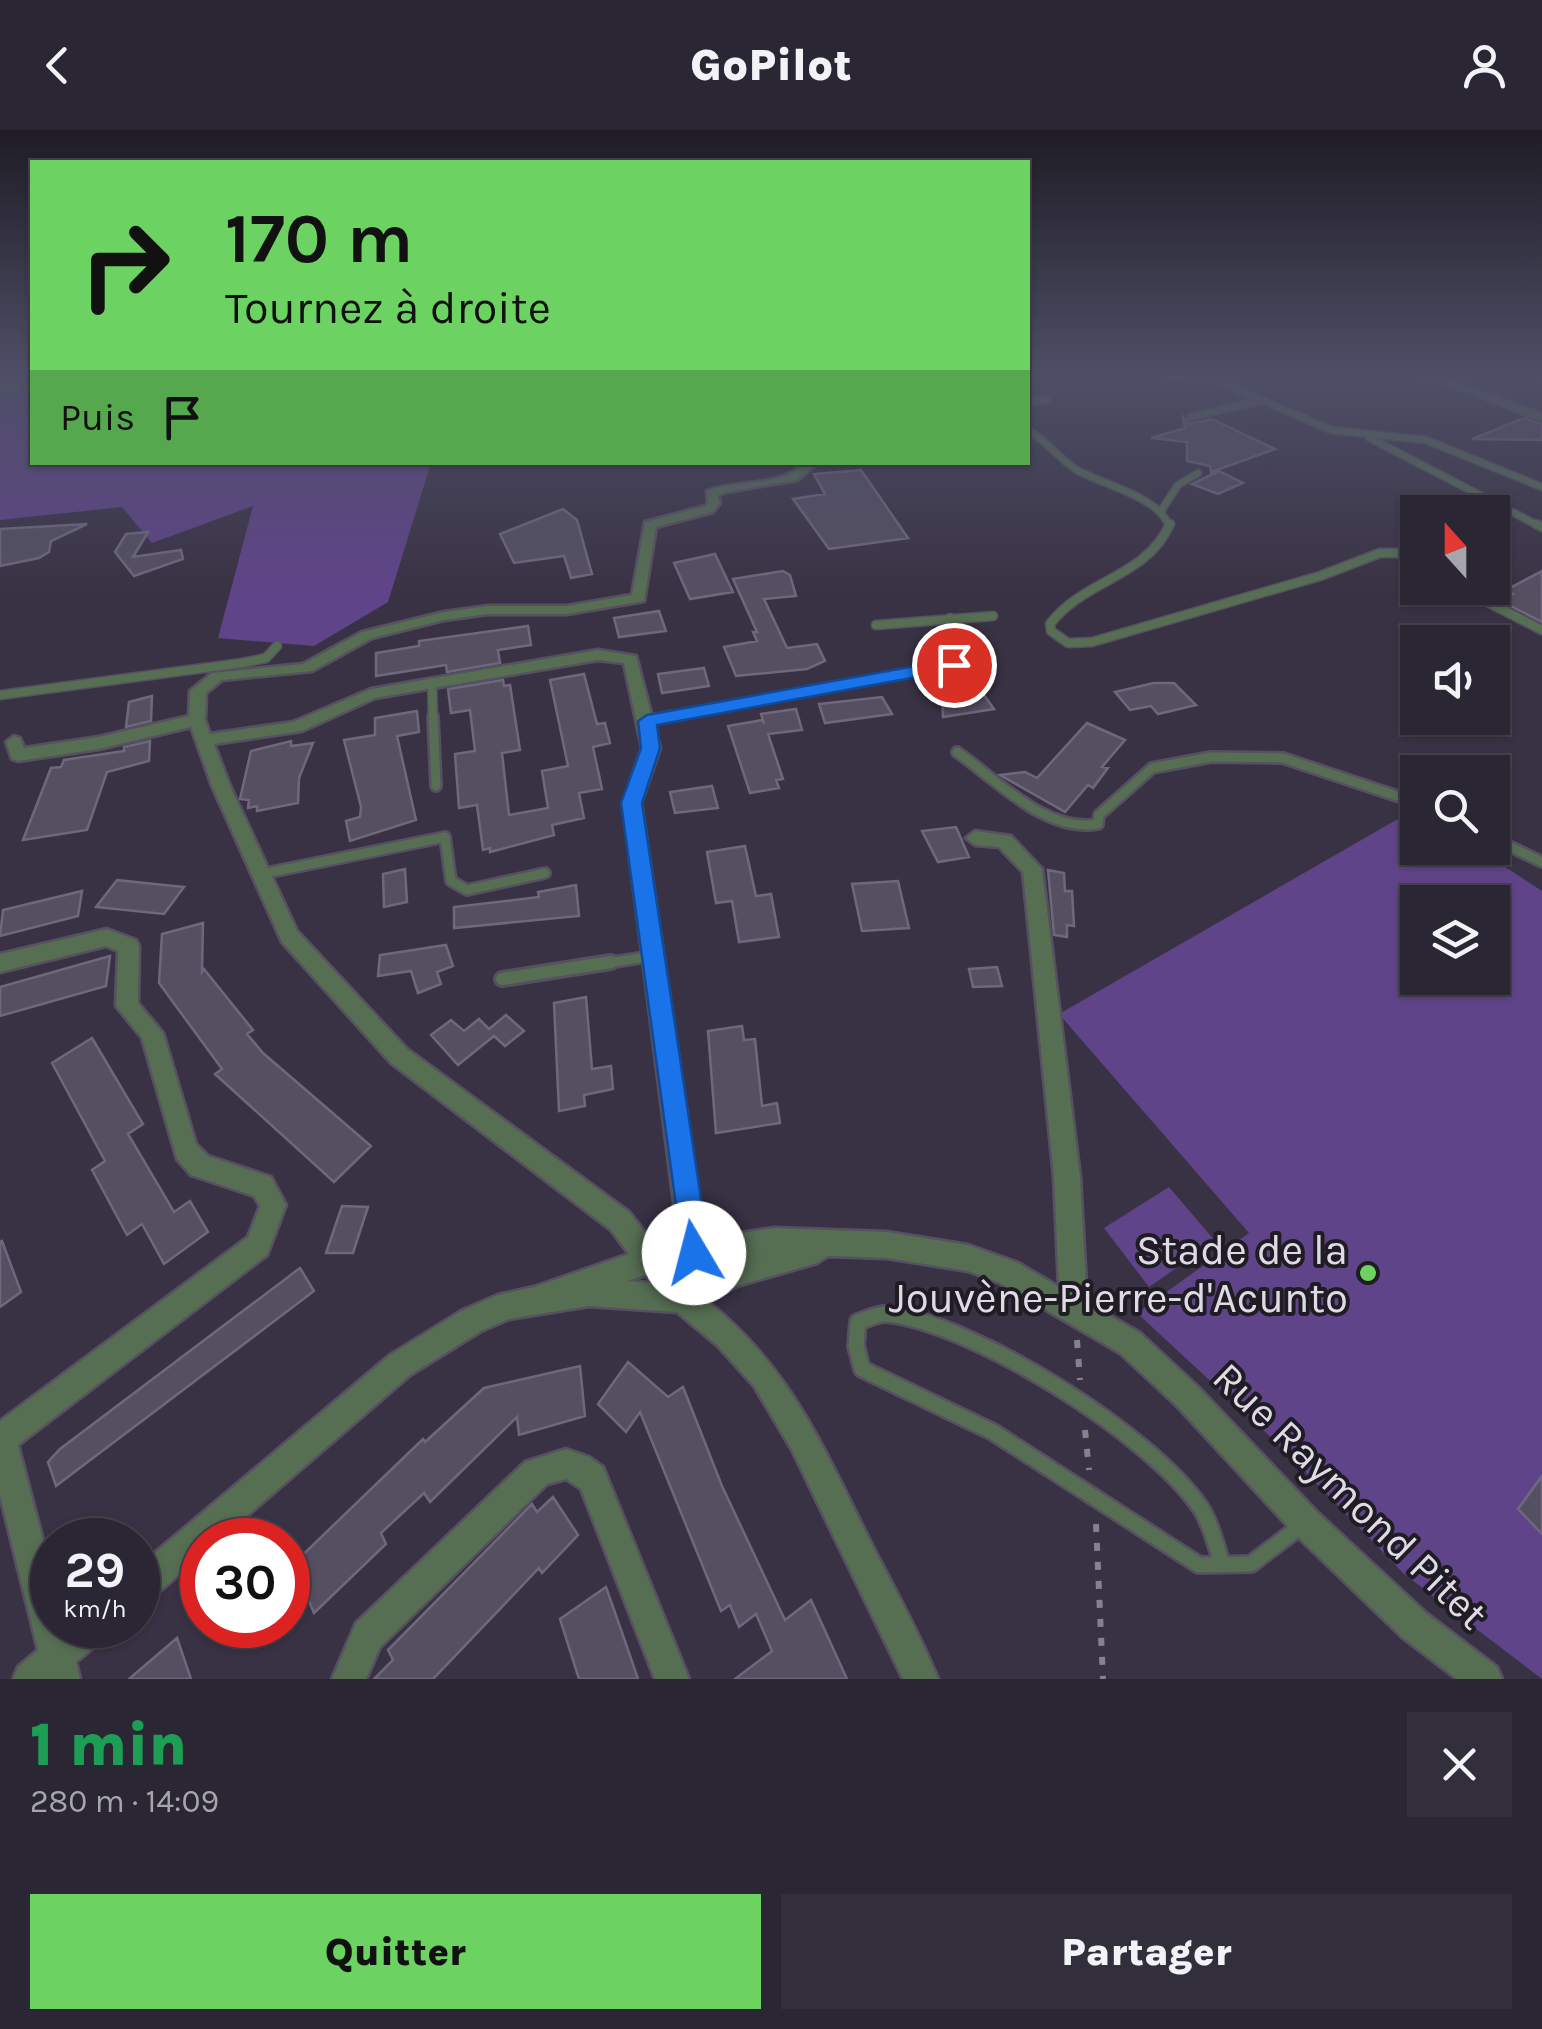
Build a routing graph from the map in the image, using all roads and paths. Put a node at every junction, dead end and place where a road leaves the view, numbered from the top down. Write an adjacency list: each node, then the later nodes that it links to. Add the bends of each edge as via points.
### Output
1 (1053, 447): 7 (lane, via 1074,468)
2 (1384, 447): 8 (lane)
3 (1444, 447): 6 (lane)
4 (811, 465): 21 (street, via 784,480 721,489 711,494 709,508 650,525 638,598 567,610 488,610 392,627 344,644 306,668 218,676 198,691)
5 (1198, 473): 7 (lane, via 1178,485)
6 (1542, 487)
7 (1161, 512): 9 (lane, via 1170,524 1166,537 1130,571 1060,607 1050,624 1058,638 1092,642 1380,553)
8 (1542, 527)
9 (1400, 555)
10 (1493, 605): 14 (lane)
11 (993, 616): 12 (lane)
12 (950, 618): 13 (lane); 17 (lane)
13 (876, 626)
14 (1542, 630)
15 (278, 646): 19 (lane, via 266,658 242,663)
16 (988, 659): 17 (lane)
17 (954, 665): 20 (lane)
18 (432, 682): 20 (street, via 618,654 636,665); 21 (street, via 371,694 296,727); 24 (lane)
19 (0, 695)
20 (647, 721): 31 (street, via 651,748 632,803)
21 (201, 730): 22 (street, via 18,755); 30 (street)
22 (14, 742)
23 (957, 752): 25 (lane, via 1048,815 1085,830 1152,768 1211,757 1283,758)
24 (436, 786)
25 (1400, 797)
26 (975, 838): 39 (street, via 1004,841 1032,869 1067,1176)
27 (1510, 847): 28 (lane)
28 (1542, 862)
29 (546, 872): 30 (lane, via 467,890 451,882 445,837)
30 (260, 874): 36 (street, via 289,936 399,1056 620,1221)
31 (652, 956): 33 (lane); 35 (street)
32 (0, 963): 40 (street, via 107,937 130,946 127,1006 152,1034 186,1151 200,1166 262,1186 274,1204 258,1246)
33 (502, 979)
34 (832, 1246): 35 (street, Rue Raymond Pitet, via 774,1241); 38 (street, Rue Raymond Pitet, via 734,1274); 39 (street, Rue Raymond Pitet, via 887,1245 968,1258)
35 (694, 1253): 36 (street, Rue Raymond Pitet)
36 (650, 1260): 37 (street, Rue Raymond Pitet); 38 (street)
37 (541, 1298): 38 (street, via 590,1292); 43 (street, via 508,1304 400,1364)
38 (682, 1300): 48 (street, via 728,1336 783,1400)
39 (1074, 1310): 41 (street, Rue Raymond Pitet, via 1130,1343)
40 (1, 1440): 44 (street)
41 (1306, 1523): 42 (lane, via 1251,1564); 49 (street, Rue Raymond Pitet, via 1414,1625)
42 (1222, 1564): 42 (lane, via 1202,1509 1170,1472 1061,1386 985,1346 920,1322 883,1313 858,1322 862,1369 993,1432 1200,1566)
43 (160, 1569)
44 (60, 1667): 45 (street)
45 (30, 1679)
46 (350, 1679): 47 (street, via 368,1635 536,1473 556,1463 576,1464 592,1478)
47 (672, 1679)
48 (921, 1679)
49 (1485, 1679)

